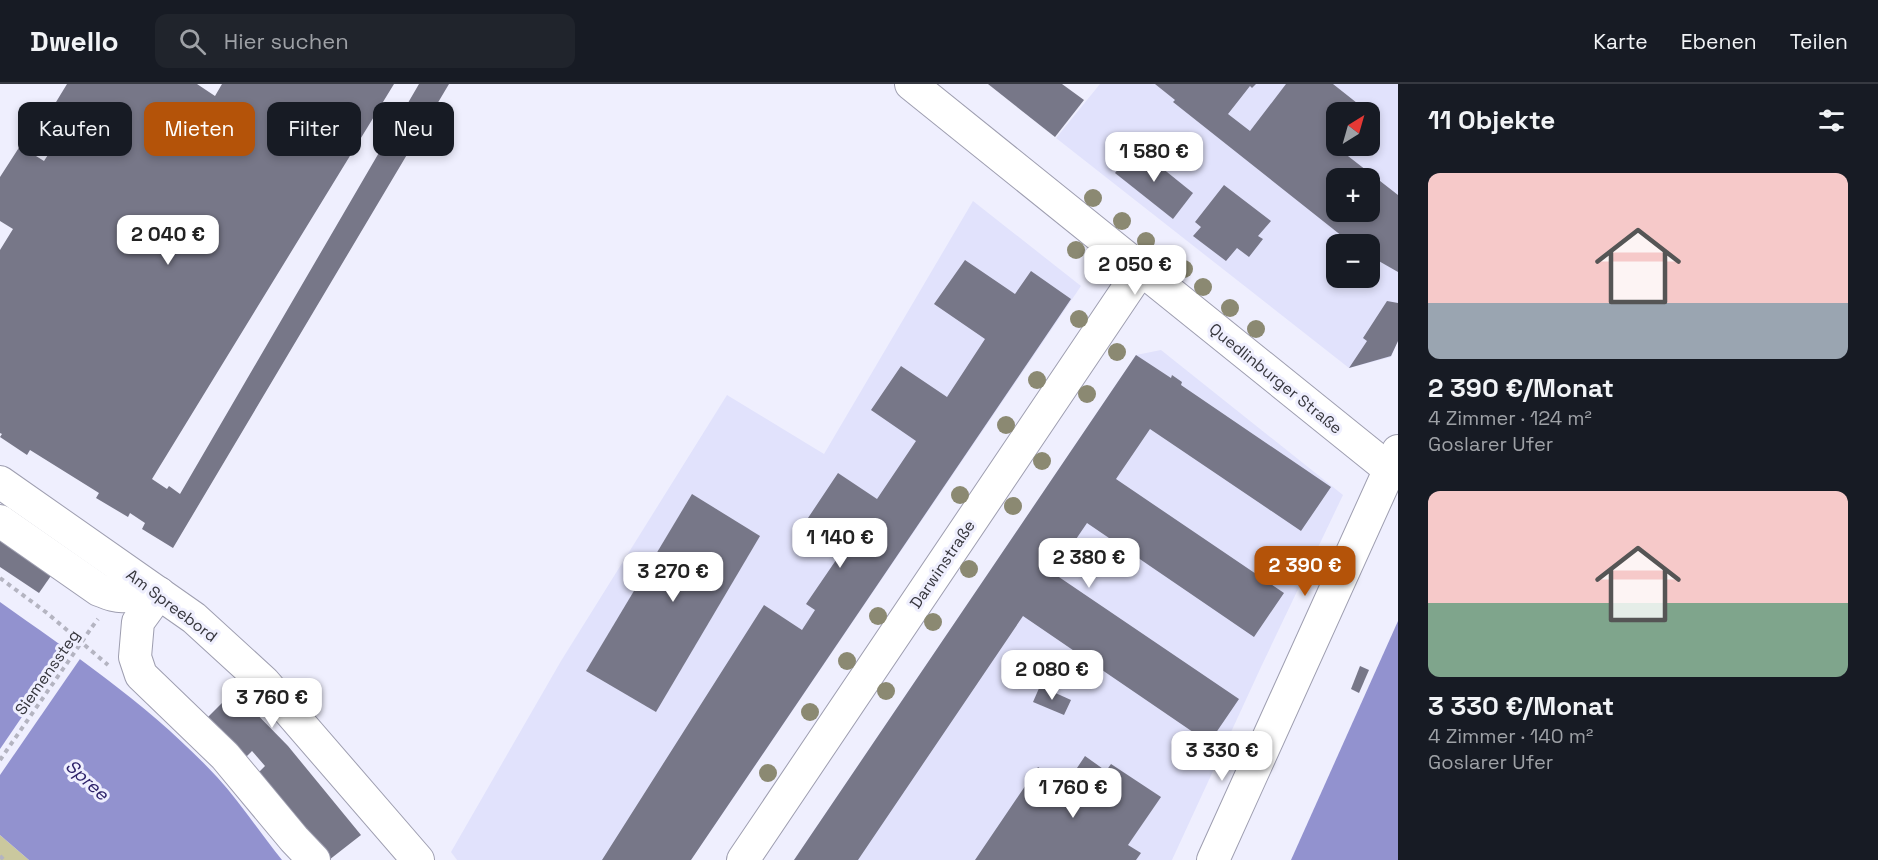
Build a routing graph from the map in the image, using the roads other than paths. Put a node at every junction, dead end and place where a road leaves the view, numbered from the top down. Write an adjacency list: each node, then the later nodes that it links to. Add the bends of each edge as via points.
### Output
1 (920, 87): 2 (street, Quedlinburger Straße)
2 (1141, 269): 3 (street, Quedlinburger Straße); 9 (street, Darwinstraße)
3 (1394, 460): 10 (street)
4 (0, 482): 6 (street, Am Spreebord)
5 (0, 521): 6 (street, via 99,590 126,597)
6 (152, 589): 7 (street, Am Spreebord, via 194,618 264,682); 8 (street, via 138,622 135,657 141,675 225,756)
7 (413, 858)
8 (314, 860)
9 (743, 860)
10 (1213, 860)

